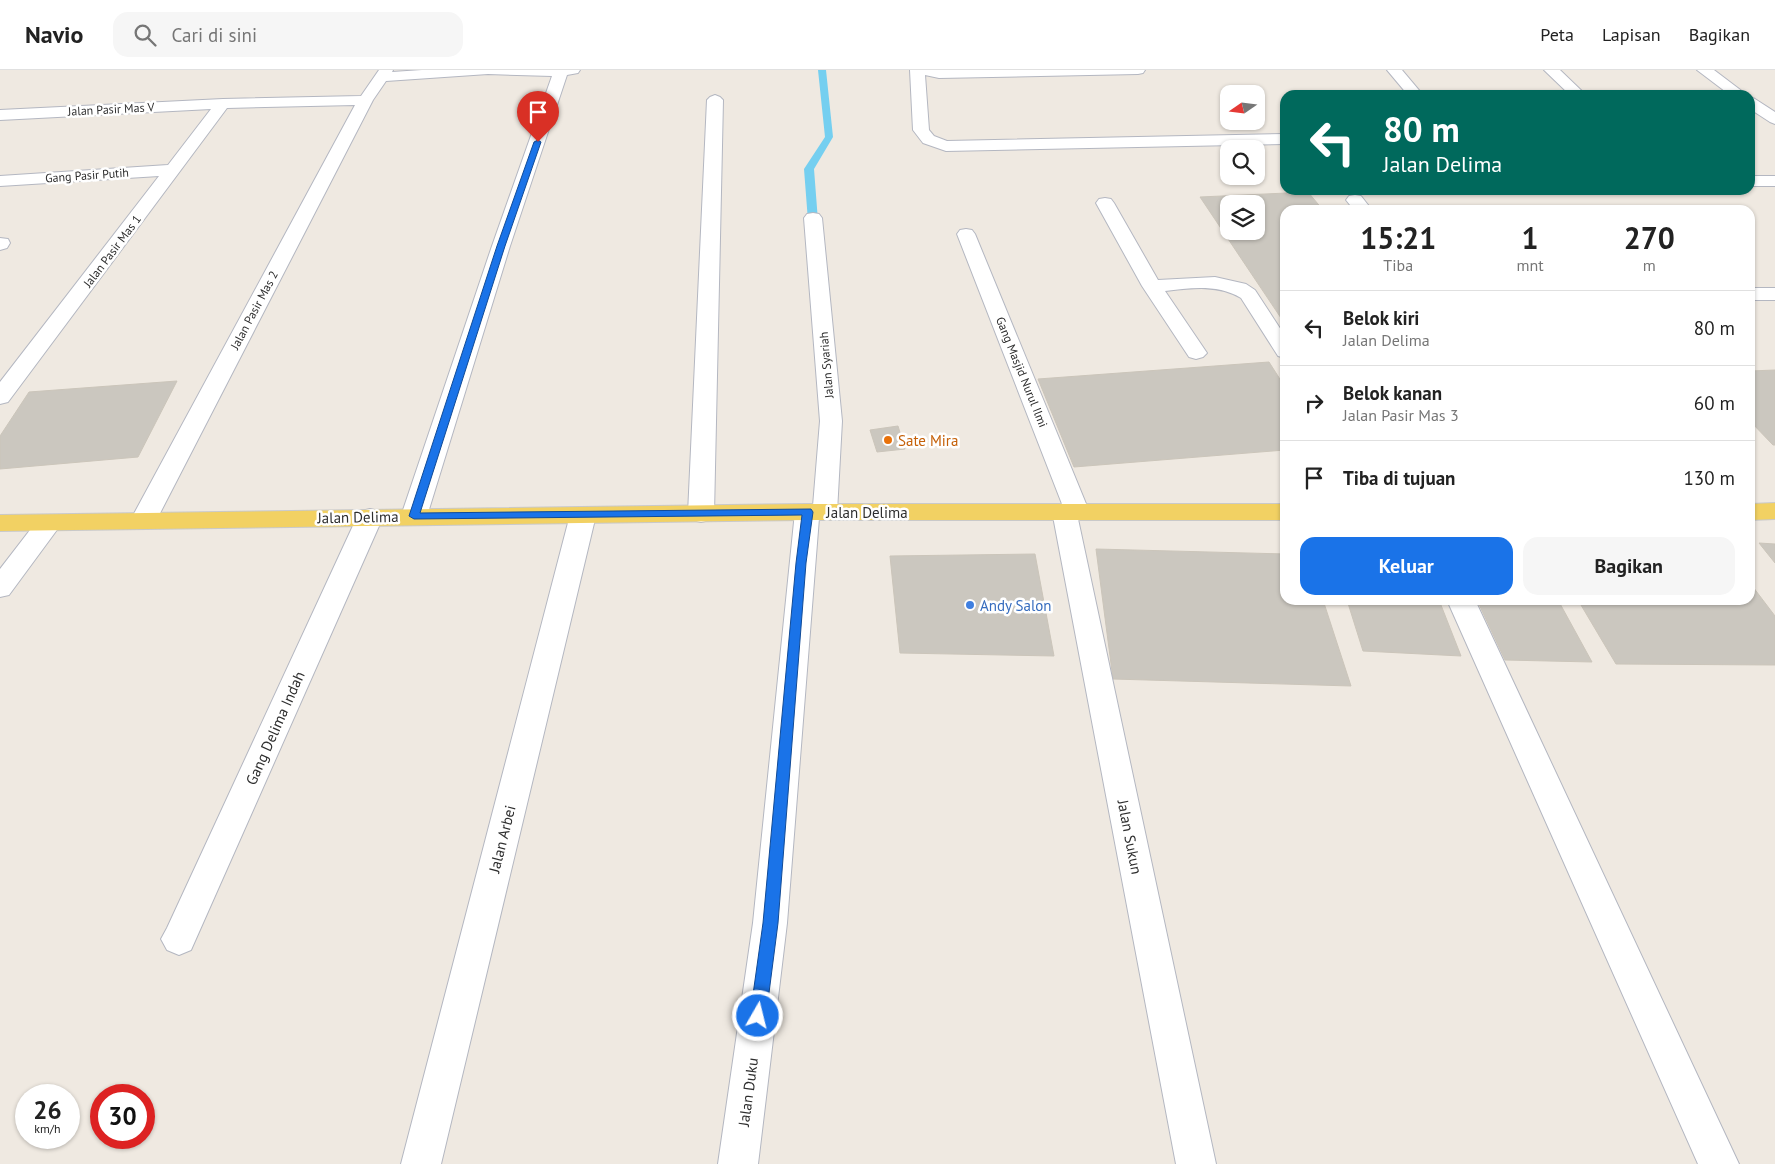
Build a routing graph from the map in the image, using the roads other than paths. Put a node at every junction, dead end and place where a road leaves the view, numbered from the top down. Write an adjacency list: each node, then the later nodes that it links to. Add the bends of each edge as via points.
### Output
1 (918, 70): 19 (street, via 921,130 924,136 946,146)
2 (923, 70): 8 (street, via 939,74)
3 (1138, 70): 8 (street)
4 (1394, 70): 10 (street)
5 (1550, 70): 11 (street)
6 (1704, 70): 12 (street)
7 (567, 71): 9 (street); 40 (street, via 501,246)
8 (1069, 71)
9 (384, 74): 13 (street, Jalan Pasir Mas 2)
10 (1412, 90)
11 (1573, 90)
12 (1733, 90)
13 (365, 100): 15 (street, Jalan Pasir Mas V); 42 (street, Jalan Pasir Mas 2)
14 (714, 100): 38 (street)
15 (223, 104): 17 (street, Jalan Pasir Mas V); 20 (street, Jalan Pasir Mas 1)
16 (1755, 105): 18 (street)
17 (0, 115)
18 (1775, 119)
19 (1280, 139)
20 (174, 170): 21 (street, Gang Pasir Putih); 32 (street, Jalan Pasir Mas 1)
21 (0, 181)
22 (1755, 181): 23 (street)
23 (1775, 181)
24 (1105, 203): 27 (street)
25 (813, 218): 34 (street, Jalan Syariah, via 831,420 831,451)
26 (966, 234): 33 (street, Gang Masjid Nurul Ilmi)
27 (1152, 286): 30 (street, via 1214,283 1234,286 1248,294); 31 (street)
28 (1755, 294): 29 (street)
29 (1775, 294)
30 (1280, 344)
31 (1196, 353)
32 (0, 398)
33 (1070, 511): 34 (main road, Jalan Delima); 35 (main road, Jalan Delima); 50 (street, Jalan Sukun)
34 (816, 512): 38 (main road, Jalan Delima); 49 (street, Jalan Duku, via 801,563 770,923)
35 (1280, 512)
36 (1755, 512): 37 (main road)
37 (1775, 512)
38 (701, 514): 39 (main road, Jalan Delima)
39 (583, 515): 40 (main road, Jalan Delima); 48 (street, Jalan Arbei)
40 (414, 516): 41 (main road, Jalan Delima)
41 (370, 517): 42 (main road, Jalan Delima); 47 (street, Gang Delima Indah)
42 (143, 521): 44 (main road, Jalan Delima)
43 (0, 522): 44 (main road, Jalan Delima)
44 (49, 523): 45 (street)
45 (0, 588)
46 (1463, 605): 51 (street)
47 (179, 939)
48 (421, 1164)
49 (738, 1164)
50 (1196, 1164)
51 (1719, 1164)

